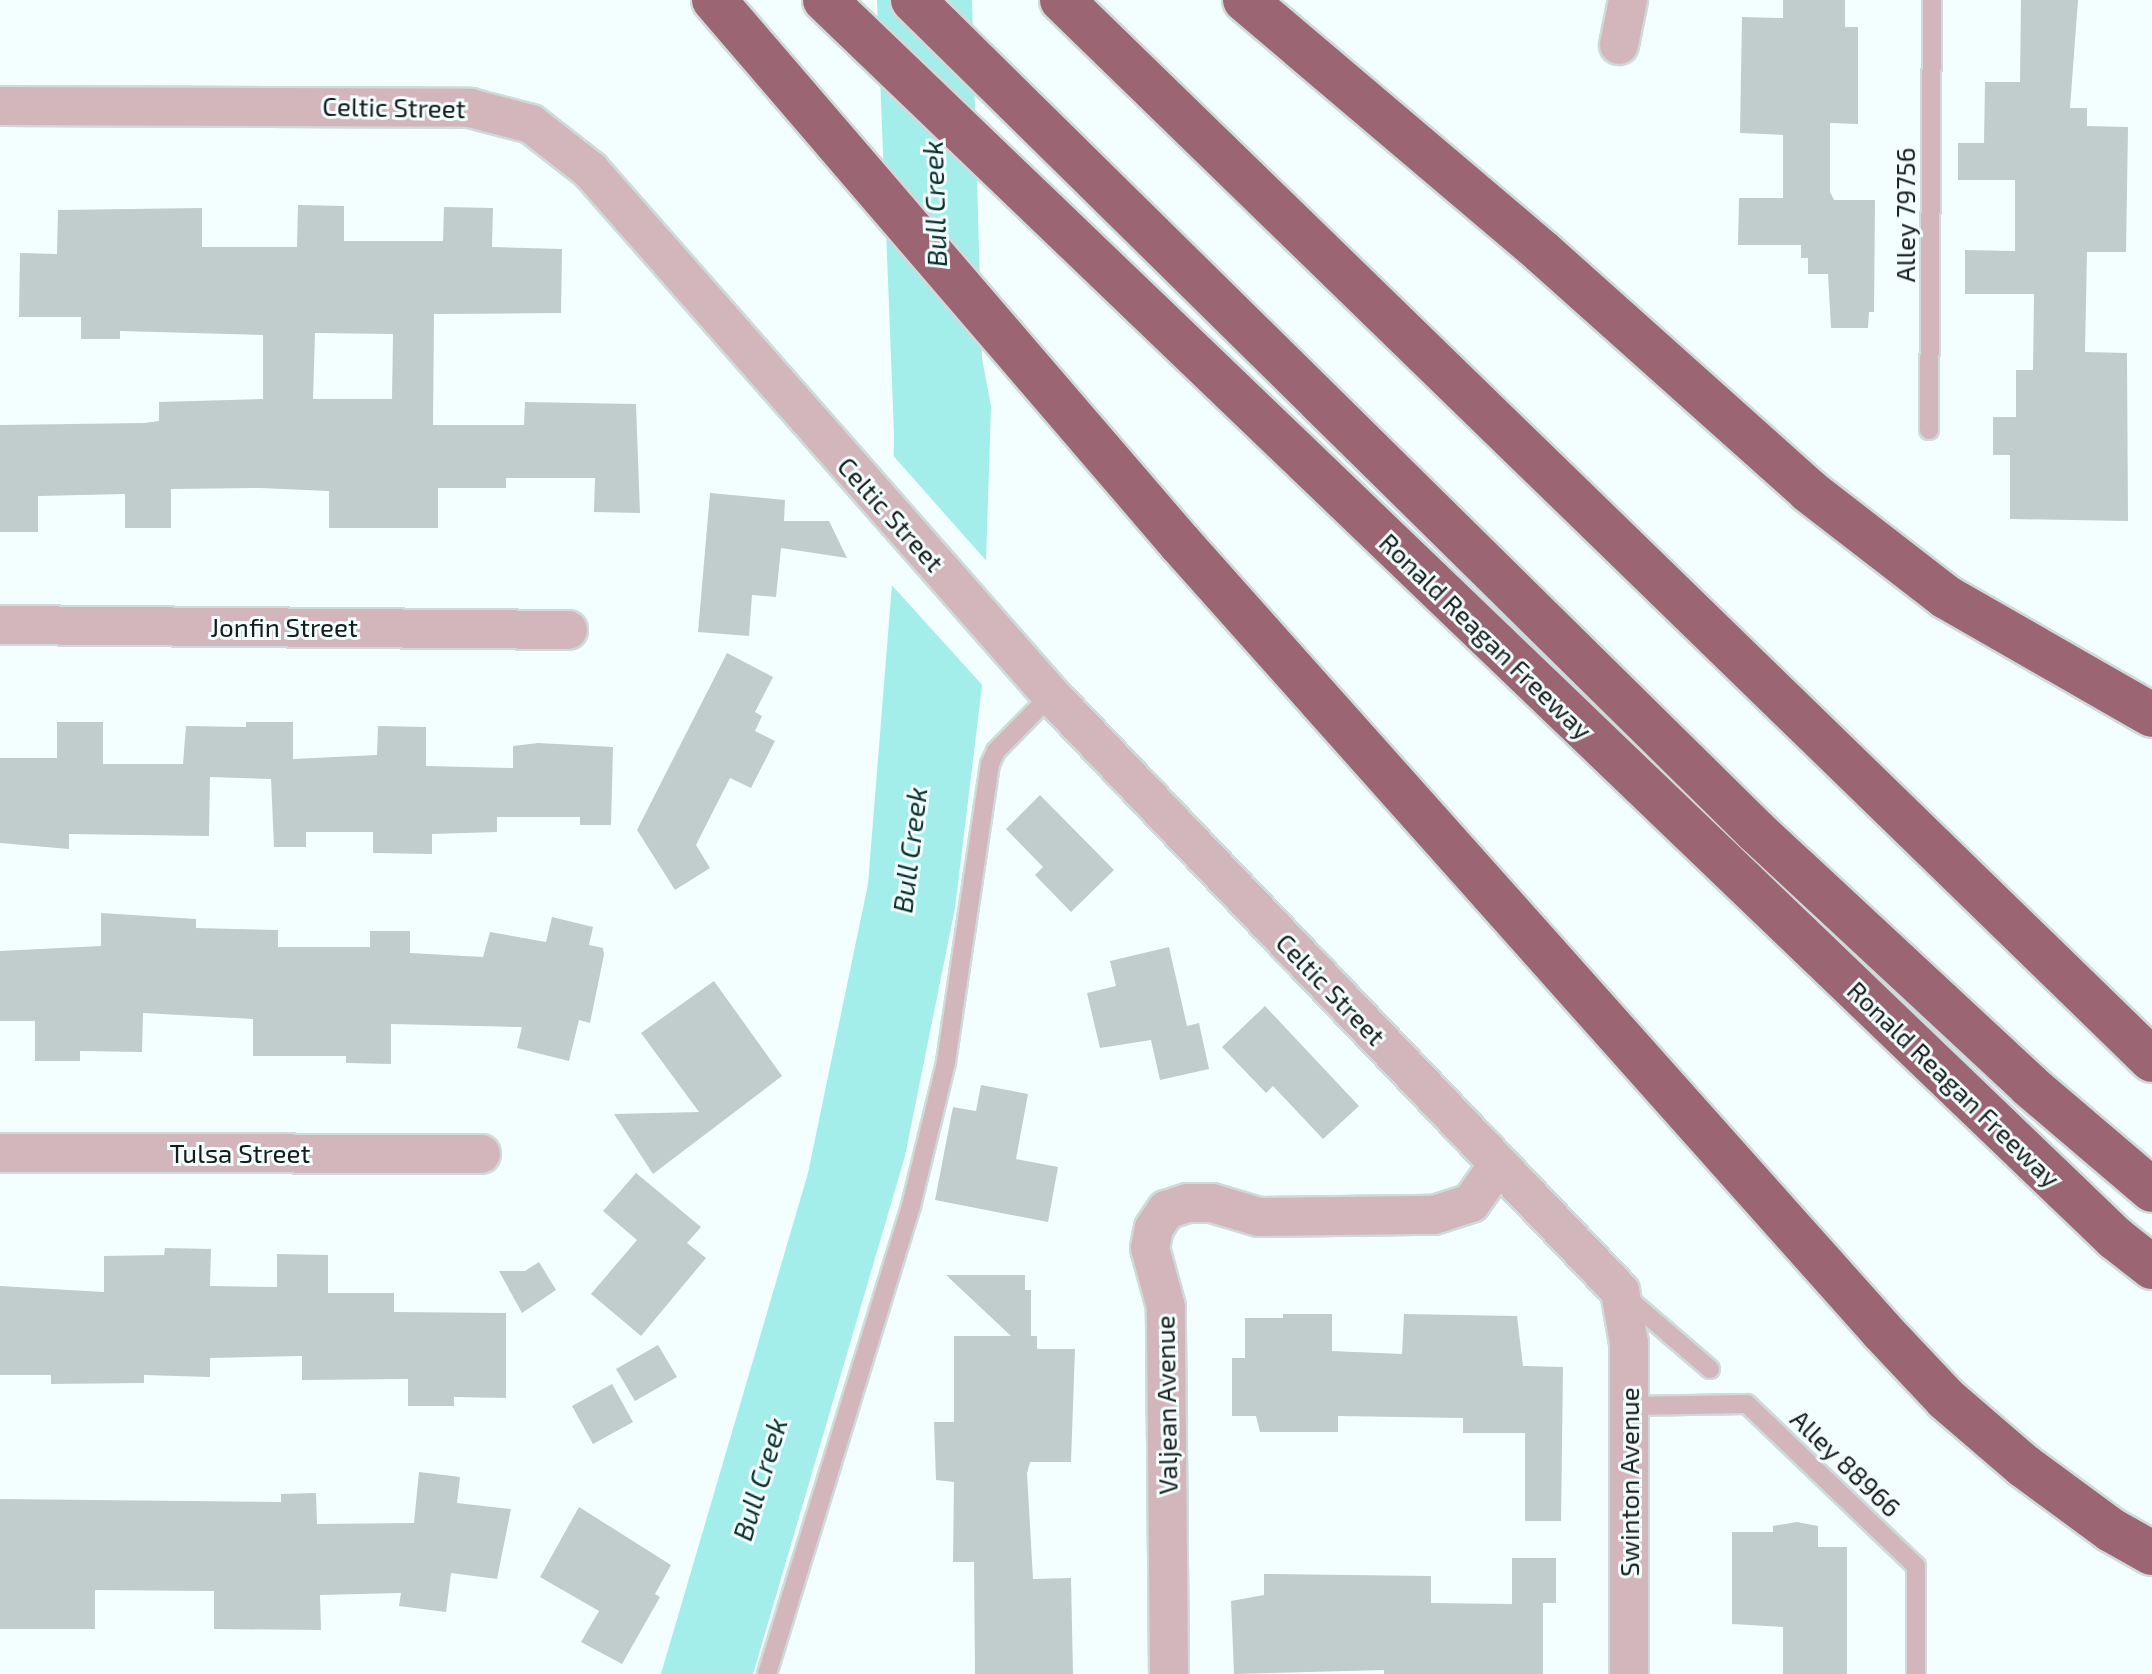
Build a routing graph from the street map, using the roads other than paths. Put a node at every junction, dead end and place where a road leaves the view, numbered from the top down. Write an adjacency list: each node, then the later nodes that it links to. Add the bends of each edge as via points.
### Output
1 (714, 0): 24 (highway, via 1095,447 1650,1074 1946,1399 2024,1466 2111,1530)
2 (825, 0): 20 (highway, Ronald Reagan Freeway, via 2115,1238)
3 (913, 0): 19 (highway, via 1757,832)
4 (1062, 0): 15 (highway)
5 (1245, 0): 14 (highway, via 1542,252 1809,491 1946,597)
6 (1628, 0): 8 (street)
7 (1932, 0): 10 (lane, Alley 79756)
8 (1619, 45)
9 (0, 106): 13 (street, Celtic Street, via 424,105 519,119 590,170)
10 (1929, 430)
11 (0, 625): 12 (street, Jonfin Street)
12 (568, 630)
13 (1051, 695): 18 (street, Celtic Street); 25 (lane, via 996,751 990,764 942,1076 911,1206)
14 (2152, 715)
15 (2145, 1054)
16 (0, 1153): 17 (street, Tulsa Street)
17 (481, 1154)
18 (1498, 1165): 21 (street, Celtic Street); 26 (street, Valjean Avenue, via 1471,1203 1434,1215 1259,1217 1212,1203 1188,1203 1166,1210 1154,1228 1150,1248 1166,1307)
19 (2136, 1177)
20 (2152, 1267)
21 (1620, 1291): 22 (lane); 23 (street, Swinton Avenue, via 1629,1343)
22 (1710, 1369)
23 (1629, 1406): 27 (street, Swinton Avenue); 28 (lane, Alley 88966, via 1747,1404 1916,1566)
24 (2152, 1553)
25 (767, 1674)
26 (1169, 1674)
27 (1629, 1674)
28 (1916, 1674)

